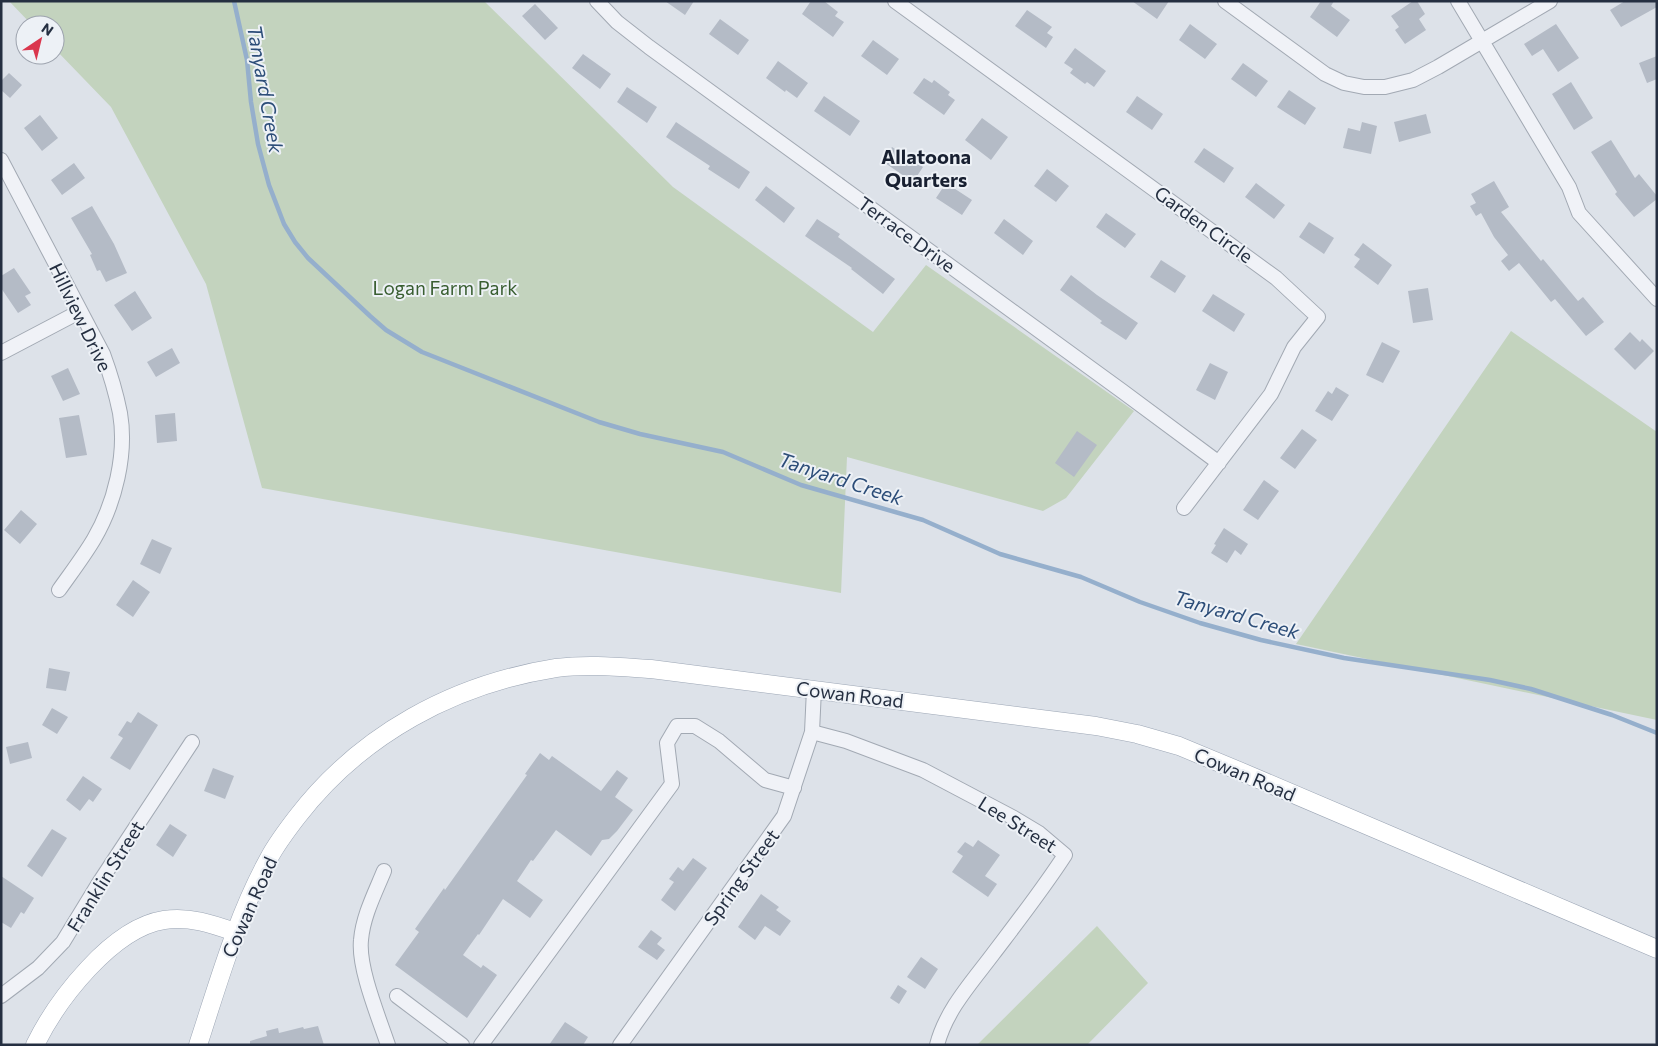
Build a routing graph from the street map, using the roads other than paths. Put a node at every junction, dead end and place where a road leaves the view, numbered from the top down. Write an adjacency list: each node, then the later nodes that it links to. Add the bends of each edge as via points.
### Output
1 (597, 1): 11 (street, Terrace Drive, via 649,47)
2 (895, 1): 11 (street, Garden Circle, via 1268,272 1318,317 1294,346 1271,394)
3 (1225, 1): 6 (street, via 1325,74 1344,83 1364,87 1385,87 1413,80)
4 (1458, 1): 6 (street)
5 (1550, 1): 6 (street)
6 (1481, 41): 8 (street, via 1570,187 1579,213)
7 (1, 160): 9 (street, Hillview Drive)
8 (1657, 299)
9 (79, 312): 10 (street); 13 (street, Hillview Drive, via 103,354 113,382 120,415 121,456 104,519)
10 (1, 353)
11 (1219, 464): 12 (street, Garden Circle)
12 (1184, 508)
13 (59, 590)
14 (814, 689): 15 (street, Spring Street); 19 (main road, Cowan Road, via 604,666 549,670 464,692 406,720 379,738 318,792 270,856); 20 (main road, Cowan Road, via 1096,726 1179,746)
15 (812, 732): 17 (street, Spring Street); 29 (street, Lee Street, via 924,770 1039,833 1065,854 959,1000)
16 (192, 742): 21 (street, Franklin Street, via 63,942 38,968)
17 (794, 788): 27 (street, via 765,780 719,741 695,726 677,726 667,743 672,784); 28 (street, Spring Street, via 784,816)
18 (384, 871): 25 (street, via 367,911 360,941 364,969)
19 (235, 932): 23 (main road, via 206,922 180,919 148,924 131,932 107,950 84,974); 24 (main road, Cowan Road)
20 (1657, 949)
21 (1, 996)
22 (397, 996): 26 (street)
23 (35, 1045)
24 (198, 1045)
25 (388, 1045)
26 (462, 1045)
27 (481, 1045)
28 (620, 1045)
29 (937, 1045)

